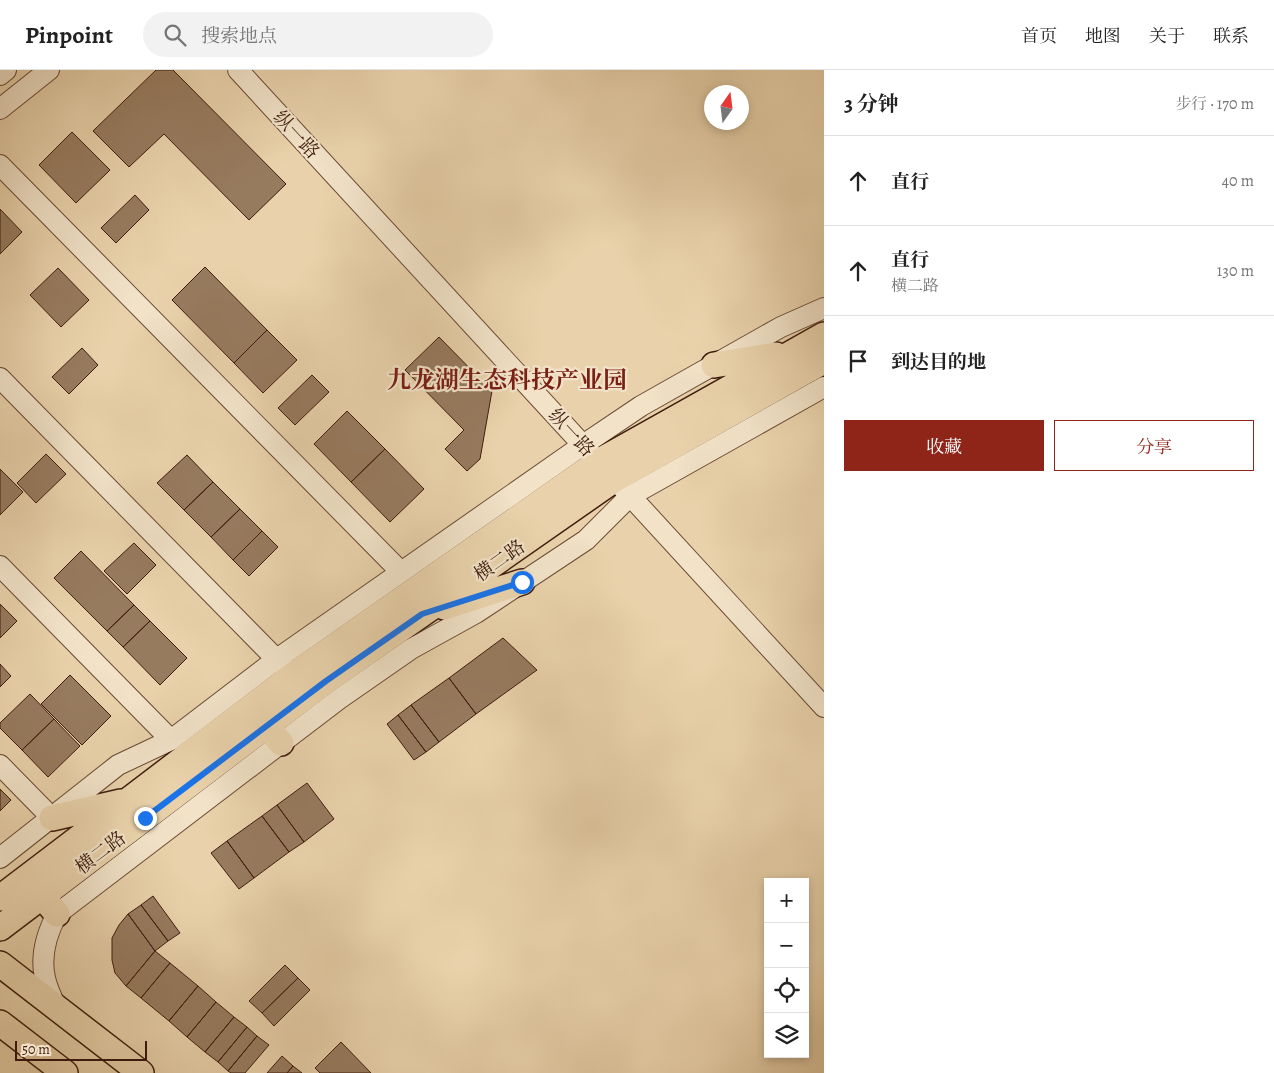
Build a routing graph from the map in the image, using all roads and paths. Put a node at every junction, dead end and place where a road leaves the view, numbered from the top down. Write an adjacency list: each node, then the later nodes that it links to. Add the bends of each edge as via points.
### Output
1 (6, 70): 4 (street)
2 (49, 70): 5 (street)
3 (238, 70): 13 (street, 纵一路)
4 (0, 75)
5 (0, 109)
6 (0, 165): 16 (street)
7 (824, 308): 10 (street, via 781,327)
8 (824, 335): 9 (main road, 横二路)
9 (807, 362): 10 (main road); 13 (main road, 横二路)
10 (714, 365): 13 (street, via 641,406)
11 (0, 378): 17 (street)
12 (824, 387): 13 (street)
13 (607, 470): 15 (street, via 586,540); 16 (main road, 横二路); 16 (street); 18 (street, 纵一路)
14 (0, 566): 20 (street)
15 (522, 582): 16 (main road); 19 (street, via 476,614 410,649 339,699)
16 (410, 594): 17 (main road, 横二路); 19 (main road, 横二路)
17 (285, 667): 20 (street); 22 (main road, 横二路)
18 (824, 707)
19 (273, 735): 22 (main road, 横二路); 26 (street)
20 (171, 740): 23 (street, via 118,765)
21 (0, 765): 23 (street)
22 (137, 809): 23 (main road); 25 (main road, 横二路); 26 (main road, 横二路)
23 (52, 818): 24 (street)
24 (0, 858)
25 (0, 898)
26 (49, 905): 27 (main road, 横二路); 29 (street, via 45,977)
27 (0, 928)
28 (0, 964): 29 (main road)
29 (56, 1007): 32 (main road)
30 (0, 1023): 31 (main road)
31 (65, 1073)
32 (141, 1073)

